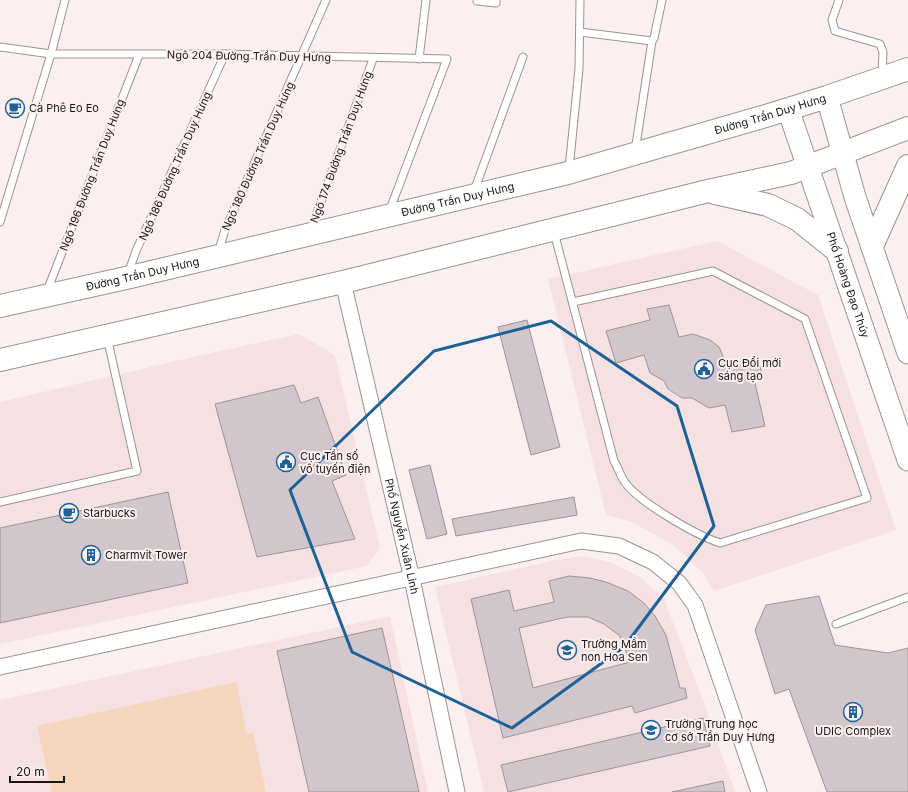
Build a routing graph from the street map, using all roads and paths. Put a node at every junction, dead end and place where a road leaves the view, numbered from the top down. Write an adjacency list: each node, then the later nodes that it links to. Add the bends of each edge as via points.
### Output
1 (65, 0): 12 (lane)
2 (326, 0): 16 (lane, Ngõ 180 Đường Trần Duy Hưng)
3 (426, 0): 18 (lane)
4 (496, 0): 8 (lane, via 496,3)
5 (580, 0): 9 (lane)
6 (662, 0): 10 (lane)
7 (839, 0): 20 (lane, via 832,20 835,31 880,44 883,52)
8 (478, 1)
9 (580, 32): 10 (lane); 28 (lane)
10 (652, 42): 24 (lane)
11 (0, 47): 12 (lane, Ngõ 204 Đường Trần Duy Hưng)
12 (51, 54): 14 (lane, Ngõ 204 Đường Trần Duy Hưng); 32 (lane)
13 (225, 54): 14 (lane, Ngõ 204 Đường Trần Duy Hưng); 16 (lane, Ngõ 204 Đường Trần Duy Hưng); 38 (lane, Ngõ 186 Đường Trần Duy Hưng)
14 (139, 55): 40 (lane, Ngõ 196 Đường Trần Duy Hưng)
15 (523, 56): 30 (lane)
16 (302, 57): 17 (lane, Ngõ 204 Đường Trần Duy Hưng); 37 (lane, Ngõ 180 Đường Trần Duy Hưng, via 225,230)
17 (373, 59): 18 (lane, Ngõ 204 Đường Trần Duy Hưng); 34 (lane, Ngõ 174 Đường Trần Duy Hưng)
18 (419, 59): 31 (lane, Ngõ 204 Đường Trần Duy Hưng, via 446,59)
19 (908, 69): 20 (main road, Đường Trần Duy Hưng)
20 (882, 77): 21 (main road, Đường Trần Duy Hưng)
21 (827, 98): 22 (main road, Đường Trần Duy Hưng); 25 (main road)
22 (788, 110): 24 (main road, Đường Trần Duy Hưng); 27 (main road, Phố Hoàng Đạo Thúy)
23 (908, 128): 25 (main road)
24 (634, 153): 28 (main road, Đường Trần Duy Hưng)
25 (844, 153): 27 (main road); 35 (main road, via 855,197)
26 (908, 166): 35 (main road)
27 (807, 167): 29 (main road, via 791,173); 36 (main road, Phố Hoàng Đạo Thúy)
28 (568, 173): 30 (main road, Đường Trần Duy Hưng)
29 (708, 191): 33 (main road); 36 (main road, via 768,205 798,219)
30 (472, 197): 31 (main road, Đường Trần Duy Hưng)
31 (388, 216): 34 (main road, Đường Trần Duy Hưng)
32 (0, 222)
33 (554, 230): 39 (main road); 41 (lane)
34 (309, 235): 37 (main road, Đường Trần Duy Hưng)
35 (872, 246): 44 (main road)
36 (838, 252): 46 (main road, Phố Hoàng Đạo Thúy)
37 (217, 257): 38 (main road, Đường Trần Duy Hưng)
38 (126, 278): 40 (main road, Đường Trần Duy Hưng)
39 (343, 282): 43 (main road); 48 (street, Phố Nguyễn Xuân Linh)
40 (45, 295): 42 (main road, Đường Trần Duy Hưng)
41 (573, 302): 41 (lane, via 614,461 625,481 648,503 704,538 720,543 867,498 805,319 713,271)
42 (0, 306)
43 (106, 337): 45 (main road); 47 (lane, via 137,471)
44 (908, 353)
45 (0, 360)
46 (908, 459)
47 (0, 502)
48 (412, 579): 51 (street); 52 (street, Phố Nguyễn Xuân Linh); 53 (street, via 581,541 619,546 653,562 679,583 696,605)
49 (908, 597): 50 (lane)
50 (836, 624)
51 (0, 667)
52 (458, 792)
53 (759, 792)

